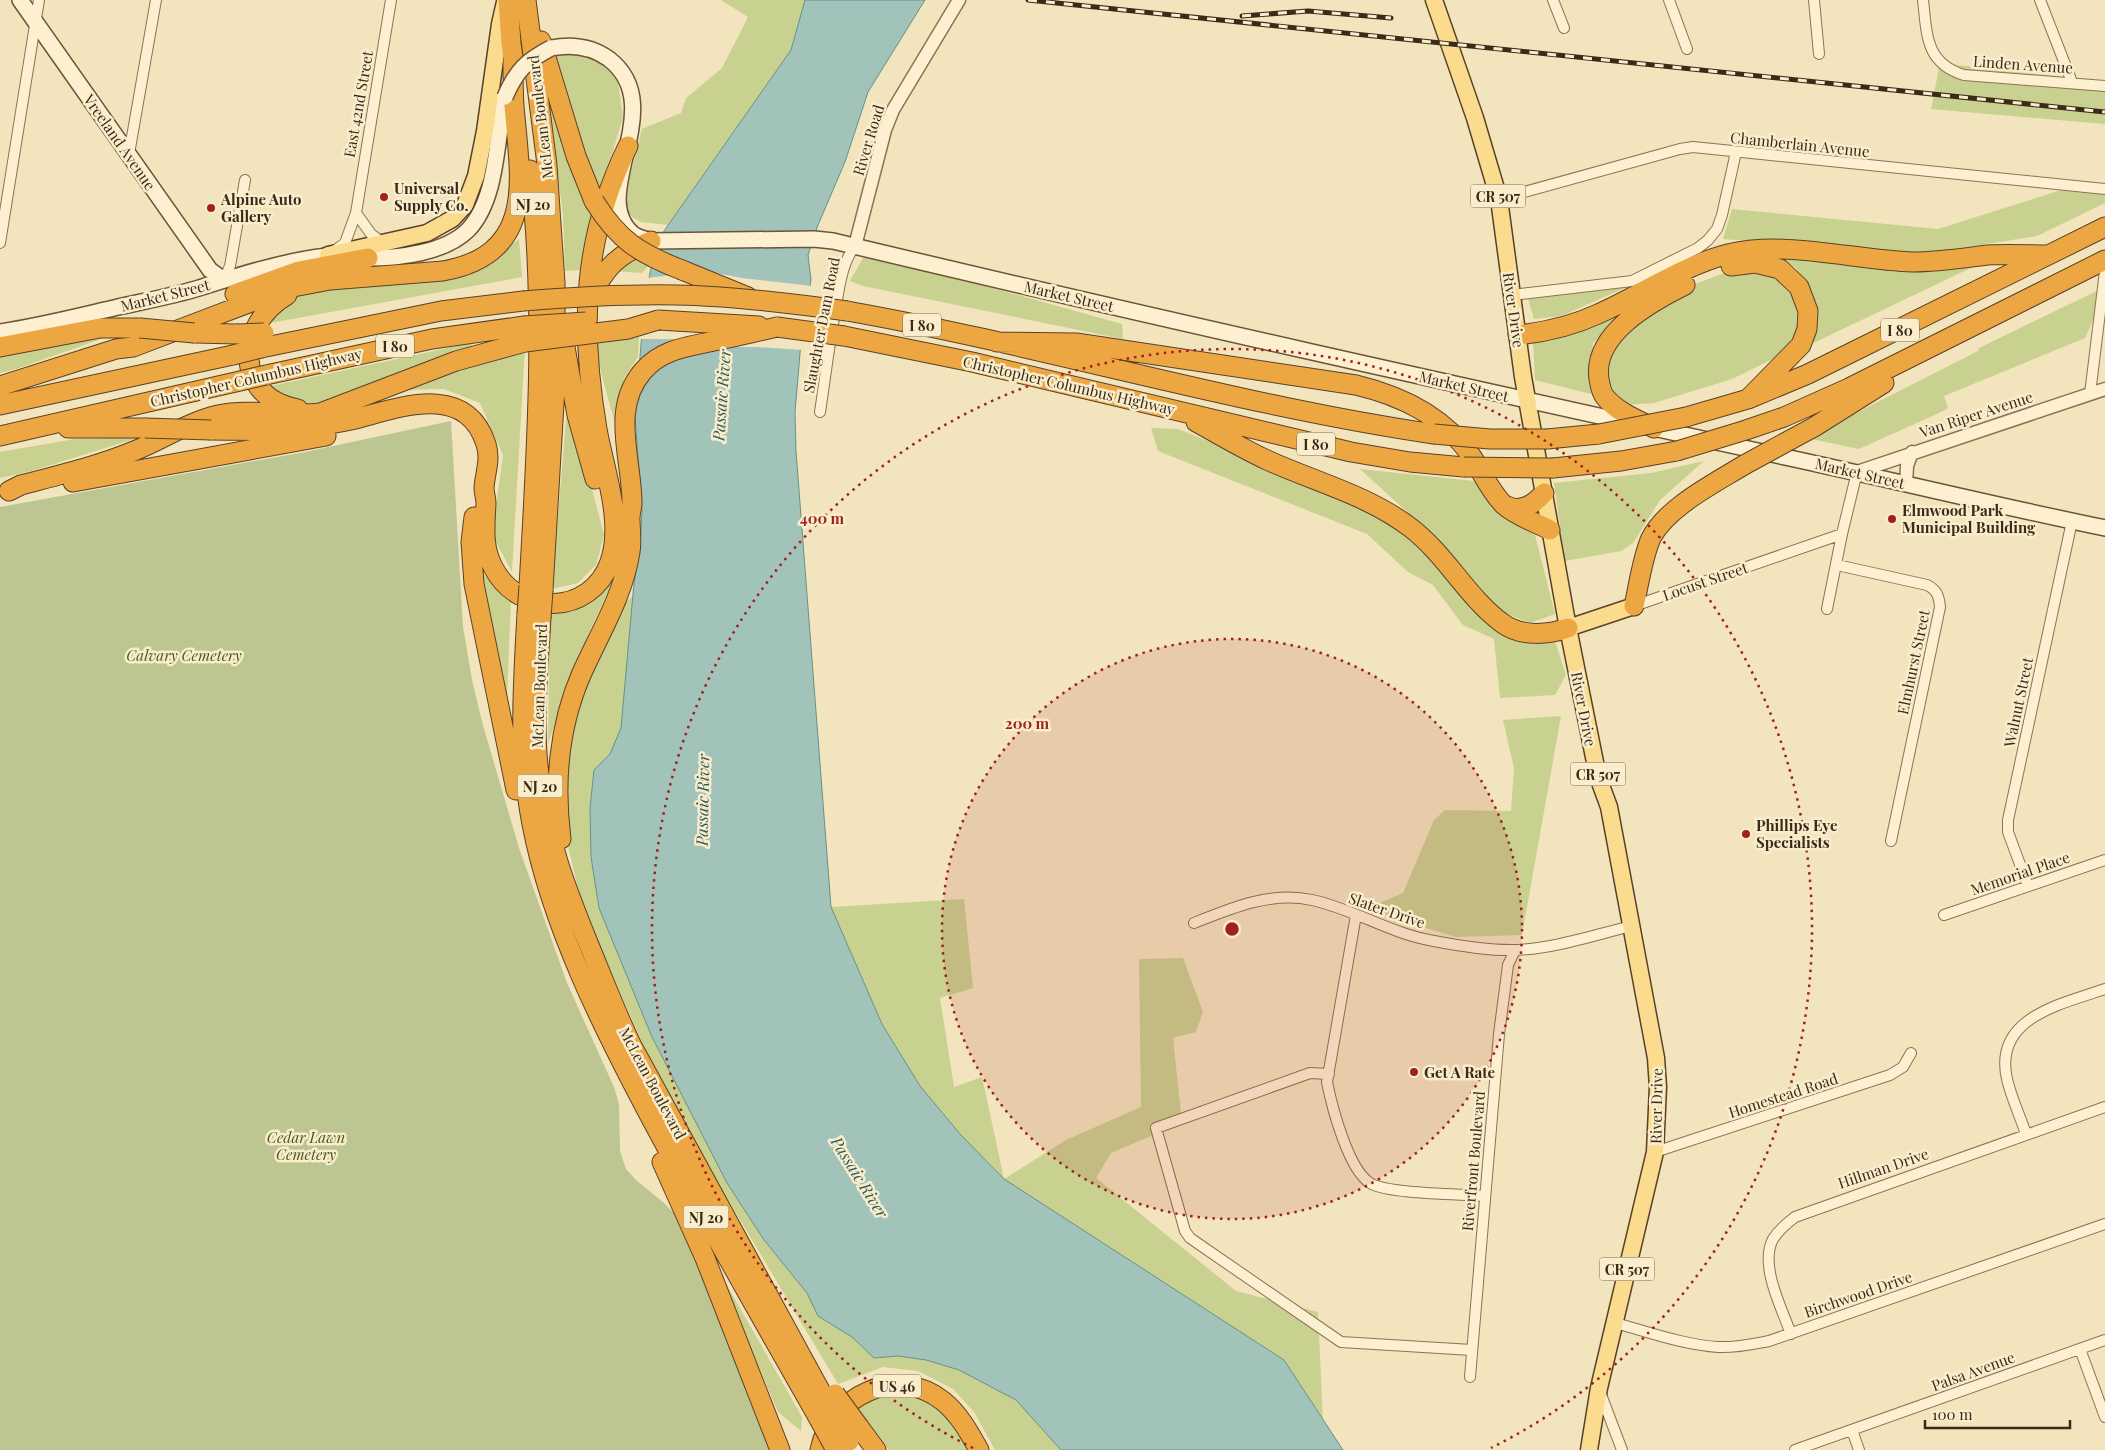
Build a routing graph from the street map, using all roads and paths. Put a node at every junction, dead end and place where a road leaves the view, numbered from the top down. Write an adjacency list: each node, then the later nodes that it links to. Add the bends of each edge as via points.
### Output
1 (20, 0): 15 (main road, Vreeland Avenue)
2 (39, 0): 15 (street)
3 (156, 0): 24 (street)
4 (391, 0): 28 (street, East 42nd Street)
5 (507, 0): 19 (highway, McLean Boulevard / NJ 20); 32 (main road, via 490,86 485,131 470,196 456,216 436,229)
6 (526, 0): 40 (highway, McLean Boulevard / NJ 20, via 547,165)
7 (533, 0): 42 (highway, bridge, via 546,58 576,156 594,201 606,221 621,237 658,261)
8 (959, 0): 33 (street, River Road, via 893,110)
9 (1434, 0): 27 (main road, River Drive / CR 507)
10 (1553, 0): 16 (street)
11 (1669, 0): 17 (street)
12 (1814, 0): 18 (street)
13 (1924, 0): 20 (street, Linden Avenue, via 1928,42 1942,64 1955,72)
14 (2040, 0): 20 (street)
15 (36, 22): 24 (main road, Vreeland Avenue); 31 (street)
16 (1564, 28)
17 (1688, 49)
18 (1819, 54)
19 (513, 60): 39 (highway, via 521,173 515,213 503,239 492,252 460,268); 81 (highway, McLean Boulevard / NJ 20, via 531,178 539,291)
20 (2072, 82): 21 (street, Linden Avenue)
21 (2105, 86)
22 (628, 146): 30 (main road, via 619,185 621,215 635,236); 36 (main road, Market Street, bridge, via 632,94 616,65 587,48 568,45 551,48 523,66 513,79 505,98 491,182 472,225 453,241 436,249); 43 (highway, via 613,178 598,225 590,264)
23 (1736, 152): 26 (street, Chamberlain Avenue); 27 (street, Chamberlain Avenue, via 1693,147 1680,149); 41 (street, via 1717,229 1698,248 1632,281)
24 (129, 154): 38 (main road, Vreeland Avenue, via 210,270)
25 (245, 180): 38 (street, via 230,266)
26 (2105, 189)
27 (1499, 199): 41 (main road, River Drive / CR 507)
28 (356, 213): 32 (street, via 371,234); 34 (street, East 42nd Street, via 345,243)
29 (2100, 229): 35 (highway, Christopher Columbus Highway / I 80)
30 (651, 241): 33 (main road, Market Street, via 824,239); 43 (highway, via 619,256 610,265)
31 (0, 243)
32 (383, 243): 34 (main road)
33 (855, 246): 58 (main road, Market Street); 63 (street, Slaughter Dam Road, via 848,255 840,284)
34 (328, 255): 36 (main road, Market Street); 38 (main road, Market Street)
35 (2048, 255): 48 (highway, via 1990,255 1941,262 1911,262 1784,250 1728,254 1704,262 1599,314 1542,332); 57 (highway, Christopher Columbus Highway / I 80, via 1817,370)
36 (368, 258): 52 (highway, via 299,271 268,281)
37 (2100, 266): 44 (highway, Christopher Columbus Highway / I 80); 56 (street)
38 (224, 280): 46 (main road, Market Street, via 34,327)
39 (313, 283): 52 (highway, via 263,296 189,326); 61 (highway, via 268,308 252,333 248,358 262,390 281,404)
40 (555, 283): 79 (highway, via 574,402); 81 (highway, McLean Boulevard / NJ 20, via 555,387)
41 (1512, 295): 48 (main road, River Drive / CR 507)
42 (753, 299): 49 (highway, Christopher Columbus Highway / I 80, bridge, via 639,295 522,301 473,306); 50 (highway, Christopher Columbus Highway / I 80, bridge, via 847,311)
43 (586, 311): 53 (highway)
44 (1976, 325): 62 (highway, Christopher Columbus Highway / I 80, bridge, via 1817,403 1746,430 1677,450 1621,461 1553,468 1464,467 1410,462 1351,452); 82 (highway, bridge, via 1814,427 1691,498 1652,537)
45 (777, 327): 47 (highway, Christopher Columbus Highway / I 80, bridge, via 658,320 628,329); 62 (highway, Christopher Columbus Highway / I 80, bridge, via 844,336 963,360); 74 (highway, via 679,348 655,359 642,372 626,405 632,503)
46 (0, 332)
47 (525, 334): 61 (highway); 64 (highway, Christopher Columbus Highway / I 80, bridge, via 432,339)
48 (1518, 335): 58 (main road, River Drive / CR 507)
49 (263, 341): 51 (highway, bridge, via 237,334 100,328); 60 (highway, Christopher Columbus Highway / I 80, bridge, via 233,355)
50 (997, 342): 57 (highway, Christopher Columbus Highway / I 80, bridge, via 1299,411 1434,434 1490,439 1547,439 1599,434 1686,417); 73 (highway, via 1076,344 1382,391 1406,400 1447,428 1467,449)
51 (0, 347)
52 (116, 350): 54 (highway)
53 (591, 380): 74 (highway); 79 (highway, via 615,520)
54 (0, 386)
55 (2105, 389): 56 (street, Van Riper Avenue)
56 (2090, 394): 67 (street, Van Riper Avenue)
57 (1748, 398): 65 (highway, via 1796,352 1808,320 1806,303 1793,280 1772,266 1755,263 1706,274 1670,293 1631,319 1606,343 1598,369 1605,396)
58 (1527, 401): 65 (main road, Market Street); 72 (main road, River Drive / CR 507)
59 (436, 404): 64 (highway, bridge, via 410,404 305,428); 70 (highway, via 457,409 478,428 488,453); 71 (highway, via 309,440)
60 (0, 405)
61 (330, 409): 71 (highway, via 307,414 233,412 215,416 119,457)
62 (1171, 409): 85 (highway, via 1267,460 1389,513 1432,547 1493,616 1508,627 1542,634)
63 (820, 412)
64 (36, 428): 66 (highway, Christopher Columbus Highway / I 80)
65 (1654, 428): 68 (main road, Market Street)
66 (0, 436)
67 (1912, 452): 68 (street, Van Riper Avenue); 69 (street)
68 (1857, 472): 69 (main road, Market Street); 78 (street)
69 (1906, 484): 75 (main road, Market Street)
70 (484, 488): 79 (highway, via 484,536 490,562 503,583 525,598 552,604 570,602 583,595 604,573 610,562); 89 (highway, via 477,500 472,528 474,584 525,828)
71 (4, 492)
72 (1544, 493): 73 (highway, via 1534,504 1524,508 1511,508); 77 (main road, River Drive / CR 507)
73 (1502, 503): 77 (highway)
74 (630, 518): 94 (highway, via 630,550 622,588 574,694 560,758 558,801 562,841)
75 (2072, 521): 76 (main road, Market Street); 88 (street, Walnut Street, via 2008,820 2008,832)
76 (2105, 528)
77 (1550, 530): 85 (main road, River Drive / CR 507)
78 (1842, 534): 80 (street); 82 (street, Locust Street)
79 (613, 540)
80 (1837, 565): 83 (street); 86 (street, Elmhurst Street, via 1927,584 1939,597 1940,607)
81 (536, 588): 84 (highway, McLean Boulevard / NJ 20, bridge)
82 (1634, 606): 85 (main road, Locust Street)
83 (1827, 609)
84 (534, 616): 89 (highway, McLean Boulevard / NJ 20, via 521,706 524,770 534,835); 94 (highway, McLean Boulevard / NJ 20, via 540,782 552,848)
85 (1568, 628): 93 (main road, River Drive / CR 507, via 1598,777 1609,807)
86 (1891, 841)
87 (2105, 860): 88 (street, Memorial Place)
88 (2028, 886): 91 (street, Memorial Place)
89 (557, 910): 97 (highway, McLean Boulevard / NJ 20)
90 (1356, 915): 92 (street, Slater Drive, via 1312,900 1285,898 1257,901); 95 (street, Slater Drive, via 1410,936); 99 (street)
91 (1944, 915)
92 (1194, 923)
93 (1632, 926): 95 (street, Slater Drive, via 1567,942); 102 (main road, River Drive / CR 507, via 1656,1058)
94 (589, 946): 112 (highway, McLean Boulevard / NJ 20, via 632,1046)
95 (1515, 950): 103 (street, Riverfront Boulevard, via 1506,975)
96 (2105, 989): 101 (street, via 2043,1011 2026,1021 2013,1035 2007,1049 2007,1079)
97 (598, 1012): 112 (highway, McLean Boulevard / NJ 20, via 669,1151); 116 (highway, via 705,1258)
98 (1910, 1053): 102 (street, Homestead Road, via 1904,1067 1890,1075)
99 (1329, 1074): 103 (street, via 1327,1082 1331,1102 1355,1168 1364,1179 1387,1189); 109 (street, via 1310,1073 1156,1128 1185,1231 1190,1238 1341,1342)
100 (2105, 1107): 101 (street, Hillman Drive)
101 (2026, 1134): 106 (street, Hillman Drive, via 1810,1210 1795,1216 1782,1227 1772,1241 1770,1276)
102 (1655, 1152): 105 (main road, River Drive / CR 507)
103 (1484, 1196): 109 (street, Riverfront Boulevard)
104 (2105, 1224): 106 (street, Birchwood Drive)
105 (1615, 1323): 106 (street, Birchwood Drive, via 1719,1347 1744,1346); 111 (main road, River Drive / CR 507)
106 (1791, 1334)
107 (2105, 1340): 108 (street, Palsa Avenue)
108 (2080, 1349): 113 (street); 114 (street, Palsa Avenue)
109 (1472, 1350): 110 (street, Riverfront Boulevard)
110 (1470, 1377)
111 (1599, 1388): 120 (main road, River Drive / CR 507); 121 (street)
112 (827, 1406): 115 (highway, bridge); 115 (highway, McLean Boulevard / NJ 20, bridge)
113 (2105, 1417)
114 (1852, 1430): 122 (street, Palsa Avenue); 123 (street)
115 (850, 1442): 118 (highway)
116 (780, 1450)
117 (820, 1450): 119 (highway, US 46, via 829,1423 847,1403 871,1390 898,1386 926,1392 942,1400 960,1420)
118 (876, 1450)
119 (979, 1450)
120 (1589, 1450)
121 (1622, 1450)
122 (1795, 1450)
123 (1859, 1450)

